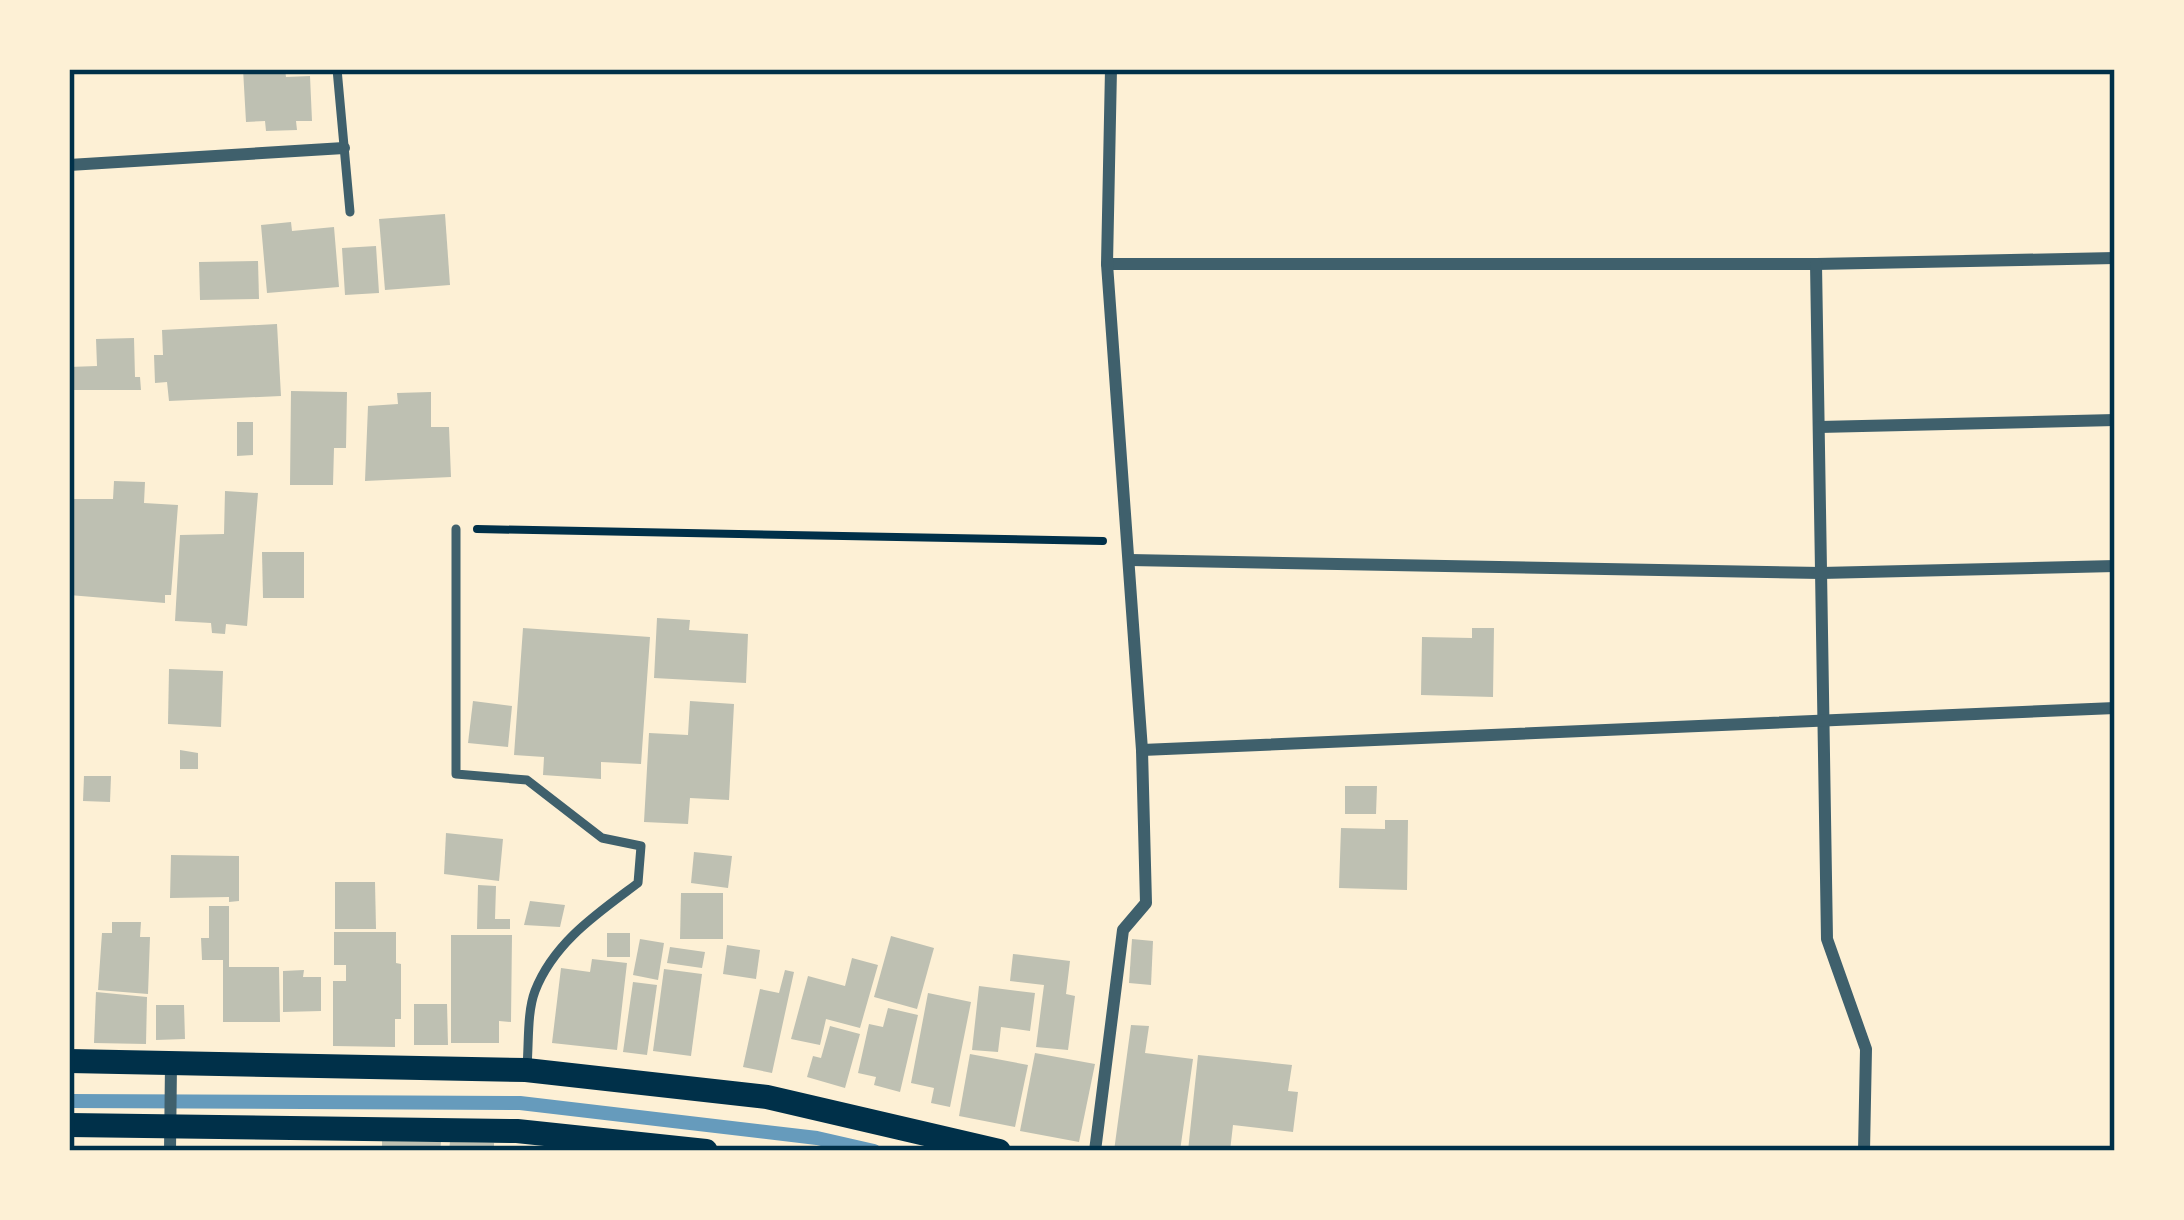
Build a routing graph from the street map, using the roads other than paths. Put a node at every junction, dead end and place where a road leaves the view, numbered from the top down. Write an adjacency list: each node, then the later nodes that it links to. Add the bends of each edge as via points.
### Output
1 (337, 69): 3 (lane)
2 (1111, 69): 7 (street)
3 (344, 148): 4 (street); 5 (lane)
4 (69, 166)
5 (350, 212)
6 (2115, 259): 8 (street)
7 (1107, 264): 8 (street); 12 (street)
8 (1816, 264): 10 (street)
9 (2115, 420): 10 (street)
10 (1819, 428): 14 (street)
11 (456, 529): 20 (lane, via 456,774 527,781 602,838 641,846 638,883 555,952 533,994)
12 (1130, 560): 14 (street); 17 (street)
13 (2115, 566): 14 (street)
14 (1821, 573): 16 (street)
15 (2115, 708): 16 (street)
16 (1824, 721): 17 (street); 26 (street, via 1828,939 1866,1049)
17 (1142, 750): 25 (street, via 1146,903 1123,930)
18 (69, 1061): 19 (main road)
19 (171, 1063): 20 (main road); 22 (street)
20 (526, 1070): 24 (main road, via 767,1097)
21 (69, 1125): 22 (main road)
22 (170, 1139): 23 (main road, via 517,1131)
23 (706, 1151)
24 (999, 1151)
25 (1095, 1151)
26 (1864, 1151)

